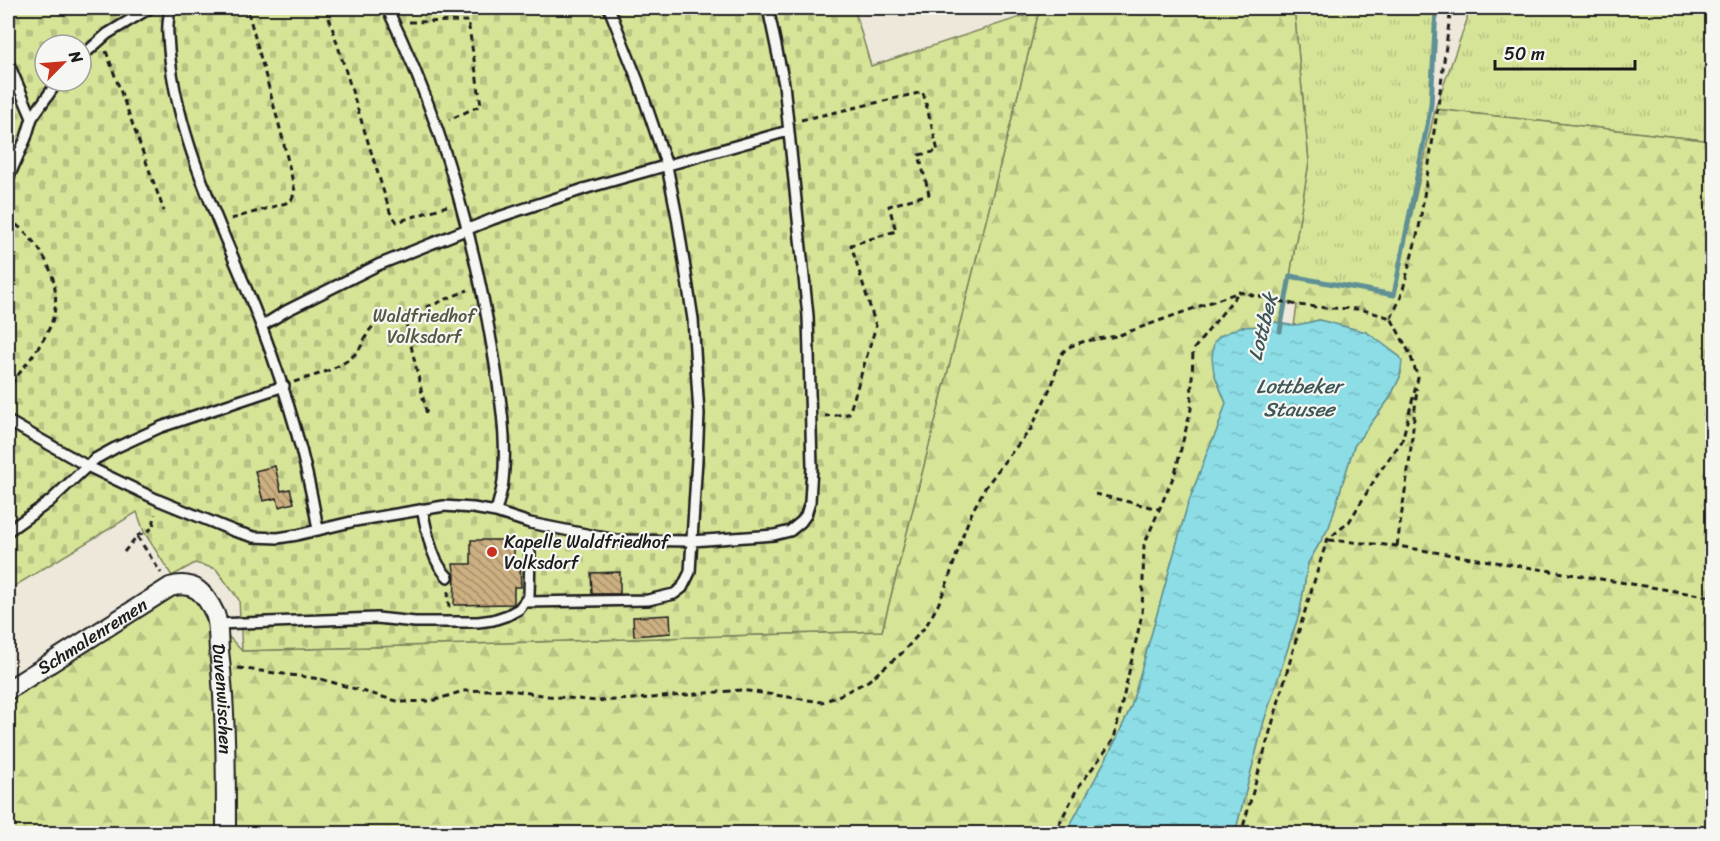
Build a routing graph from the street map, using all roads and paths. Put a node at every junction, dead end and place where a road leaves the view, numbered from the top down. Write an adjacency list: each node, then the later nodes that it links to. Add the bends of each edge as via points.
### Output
1 (150, 8): 10 (lane)
2 (170, 8): 22 (lane, via 168,32 181,117)
3 (247, 8): 22 (path, via 295,191 286,203)
4 (326, 8): 19 (path, via 390,213 397,222)
5 (387, 8): 9 (lane)
6 (609, 8): 17 (lane)
7 (768, 8): 16 (lane, via 784,84)
8 (1451, 8): 27 (path, via 1419,228 1401,297)
9 (395, 23): 15 (lane); 15 (path, via 468,21 481,105)
10 (102, 38): 11 (lane); 20 (path)
11 (93, 46)
12 (8, 62): 14 (lane)
13 (50, 93): 14 (lane)
14 (32, 118): 18 (lane)
15 (436, 126): 19 (lane)
16 (788, 127): 17 (lane); 33 (lane, via 808,316); 33 (path, via 923,92 938,151 920,155 929,194 889,206 896,231 851,245 876,326 849,414)
17 (667, 166): 23 (lane, via 587,188); 45 (lane, via 693,319 699,414)
18 (8, 179)
19 (460, 202): 23 (lane)
20 (164, 211)
21 (8, 218): 31 (path, via 34,240 50,265 56,292 53,318 44,338)
22 (219, 222): 28 (lane)
23 (467, 229): 24 (lane); 28 (lane, via 378,265)
24 (481, 285): 26 (path); 40 (lane, via 502,422 503,482)
25 (1239, 292): 27 (path, via 1295,305 1360,309); 39 (path, via 1193,350 1191,410 1174,473); 55 (path, via 1117,336 1084,341 1065,350 1031,429 972,510 948,581 926,626 882,670 836,697 822,702 741,690 597,701 504,689 400,702 321,679 241,667)
26 (404, 315): 30 (path, via 371,326 355,355 342,364); 32 (path)
27 (1391, 318): 29 (path)
28 (261, 326): 30 (lane)
29 (1418, 378): 44 (path, via 1402,441 1350,522); 46 (path)
30 (284, 386): 35 (lane, via 161,427); 41 (lane)
31 (8, 389)
32 (427, 415)
33 (811, 417): 45 (lane, via 810,502 801,522 790,531 774,535)
34 (8, 421): 35 (lane)
35 (87, 466): 37 (lane); 42 (lane, via 49,502)
36 (1095, 494): 39 (path)
37 (158, 500): 41 (lane, via 254,537 297,536); 43 (path, via 153,528)
38 (422, 509): 40 (lane, via 444,506); 41 (lane); 49 (lane, via 434,553)
39 (1159, 509): 58 (path, via 1144,545 1142,614 1114,739 1077,789)
40 (496, 512): 45 (lane, via 530,524 616,540)
41 (318, 530)
42 (8, 531)
43 (137, 536): 47 (path); 50 (path)
44 (1327, 540): 46 (path); 59 (path)
45 (692, 541): 52 (lane, via 690,572 674,594 648,600)
46 (1396, 546): 51 (path)
47 (124, 552)
48 (530, 552): 52 (lane, via 530,591)
49 (448, 577): 53 (path, via 449,610)
50 (174, 586): 54 (street, Duvenwischen, via 197,589); 56 (street, Schmalenremen)
51 (1713, 597)
52 (526, 602): 54 (lane, via 508,615 478,622 377,618)
53 (459, 610)
54 (217, 624): 55 (street, Duvenwischen)
55 (222, 670): 57 (street, Duvenwischen)
56 (8, 690)
57 (226, 834)
58 (1054, 834)
59 (1241, 834)

